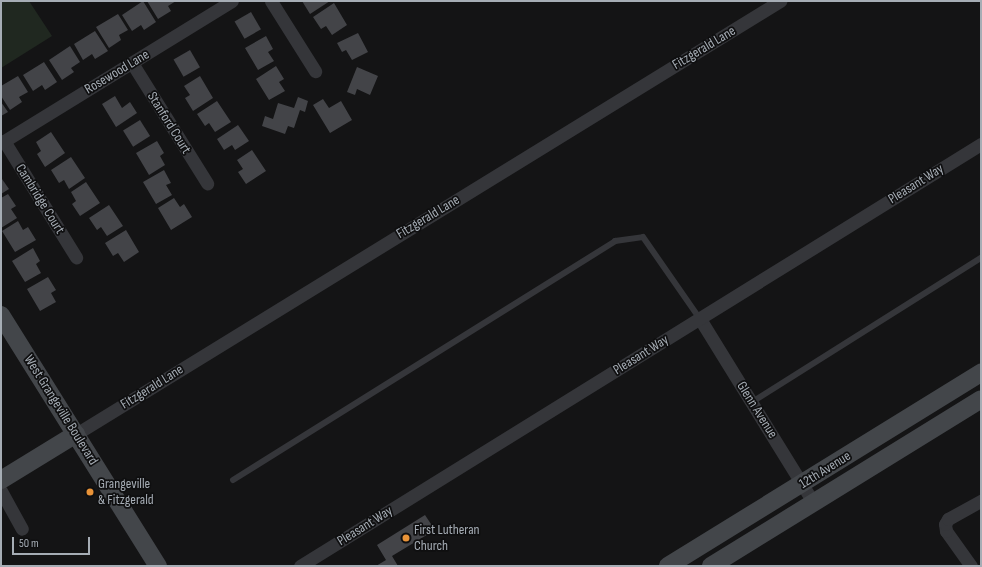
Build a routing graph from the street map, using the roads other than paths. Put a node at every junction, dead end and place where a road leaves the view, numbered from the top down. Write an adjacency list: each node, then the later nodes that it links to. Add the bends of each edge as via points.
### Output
1 (232, 1): 4 (street, Rosewood Lane)
2 (271, 1): 5 (street)
3 (780, 1): 16 (street, Fitzgerald Lane)
4 (132, 63): 6 (street, Rosewood Lane); 8 (street, Stanford Court)
5 (315, 71)
6 (3, 142): 9 (street, Cambridge Court)
7 (981, 144): 12 (street, Pleasant Way)
8 (207, 183)
9 (76, 258)
10 (981, 258): 15 (lane)
11 (1, 315): 16 (main road, West Grangeville Boulevard)
12 (700, 319): 15 (street, Glenn Avenue); 18 (lane, via 643,237 615,241); 25 (street, Pleasant Way)
13 (981, 373): 19 (main road, 12th Avenue)
14 (981, 398): 22 (main road, 12th Avenue)
15 (752, 402): 19 (street, Glenn Avenue)
16 (76, 434): 17 (main road); 24 (main road, West Grangeville Boulevard)
17 (1, 480)
18 (233, 480)
19 (803, 484): 22 (street, Glenn Avenue); 26 (main road, 12th Avenue)
20 (1, 491): 23 (street)
21 (981, 501): 28 (street, via 945,524 946,531)
22 (813, 502): 27 (main road, 12th Avenue)
23 (22, 529)
24 (158, 566)
25 (300, 566)
26 (668, 566)
27 (711, 566)
28 (971, 566)

